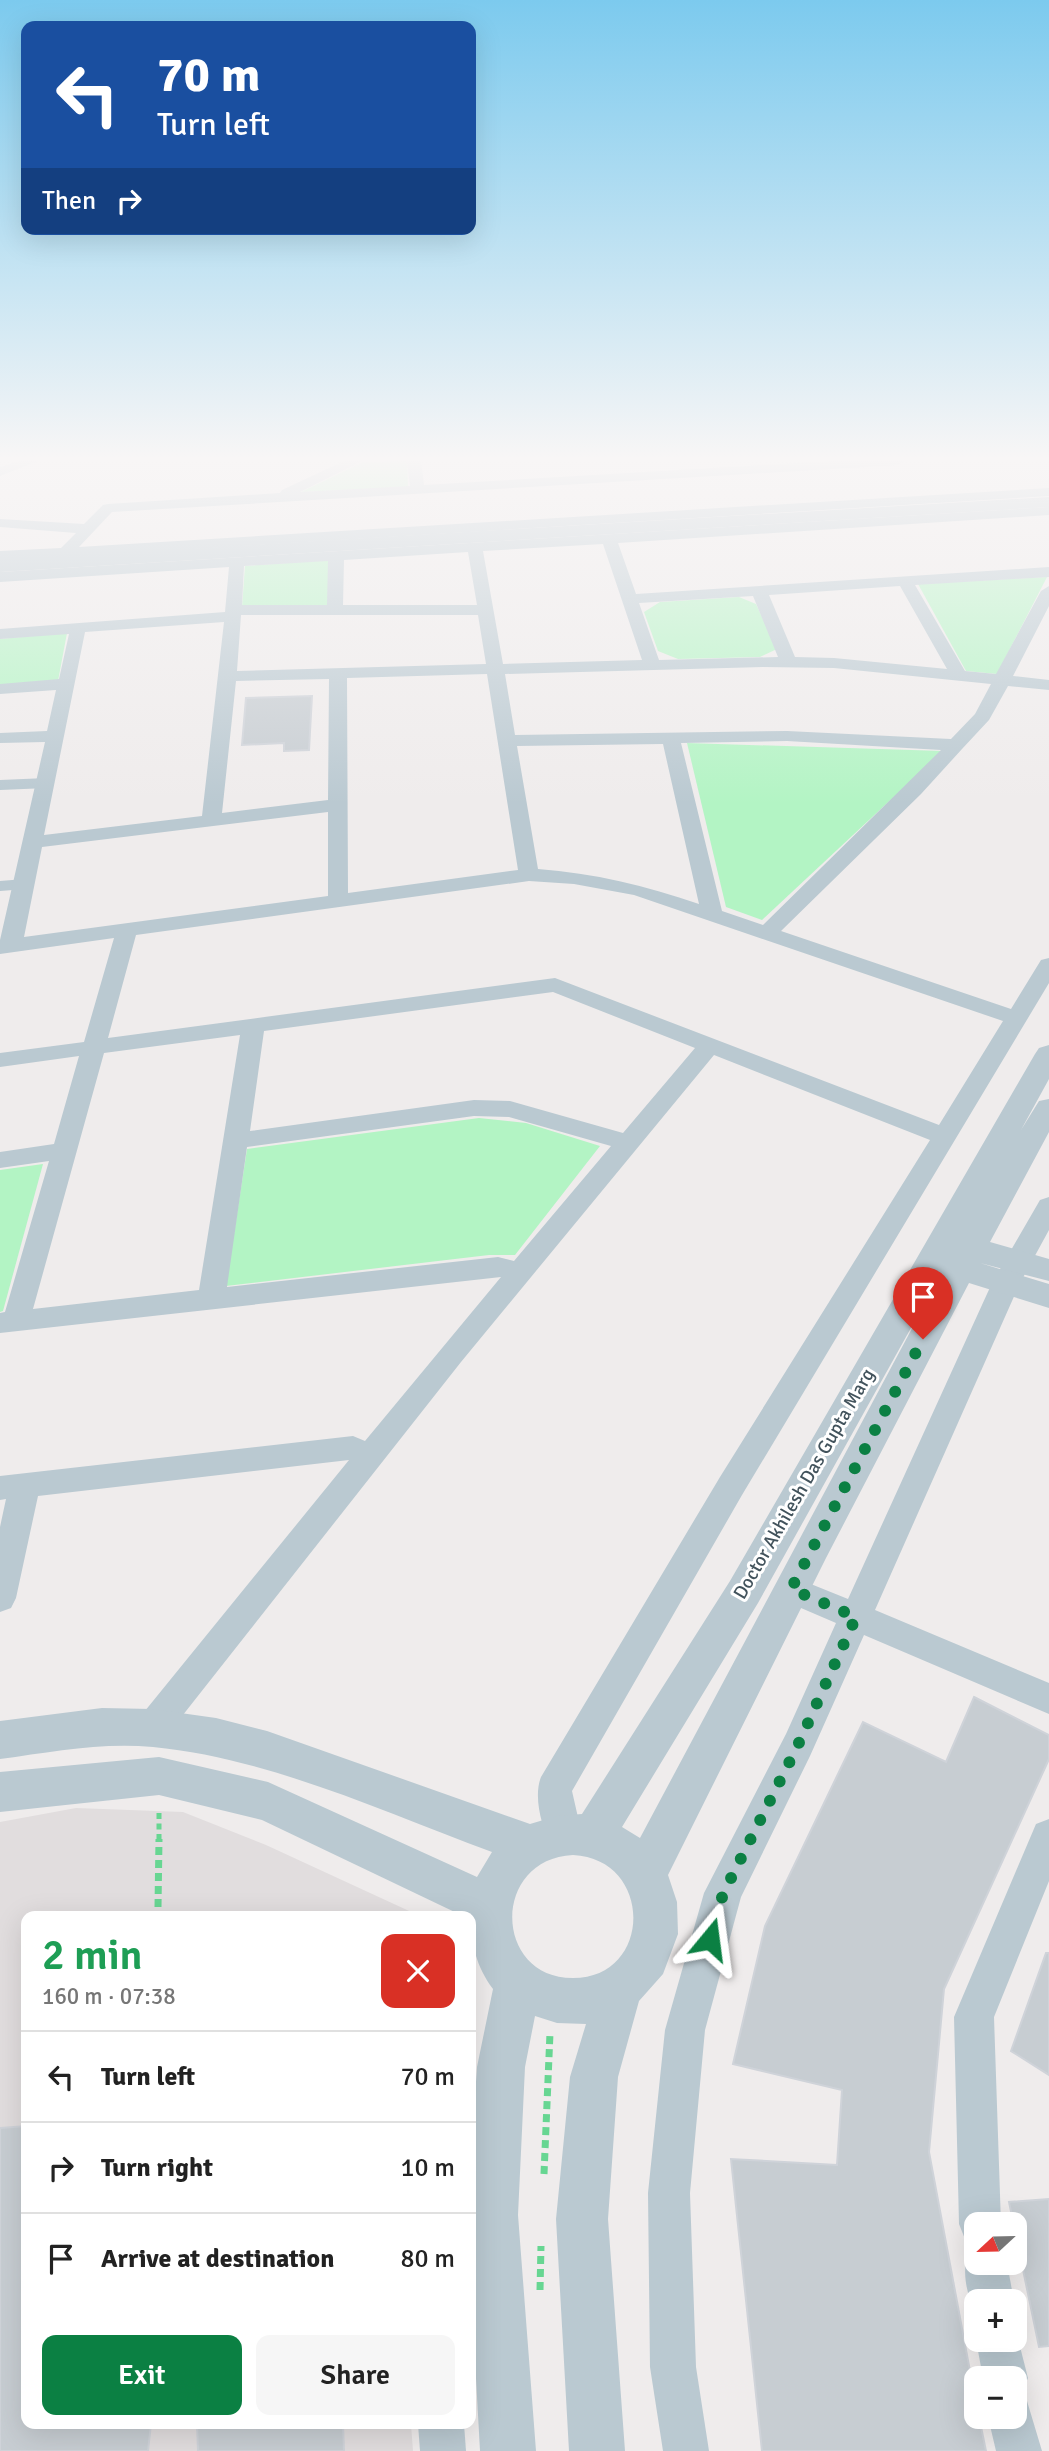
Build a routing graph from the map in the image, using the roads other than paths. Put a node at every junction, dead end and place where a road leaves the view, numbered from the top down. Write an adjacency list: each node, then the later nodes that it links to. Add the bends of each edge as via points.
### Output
1 (26, 575): 7 (street)
2 (236, 575): 14 (street)
3 (336, 575): 12 (street)
4 (480, 575): 13 (street)
5 (621, 575): 11 (street)
6 (995, 575): 8 (street)
7 (0, 577)
8 (905, 581): 9 (street); 21 (street)
9 (759, 591): 11 (street); 17 (street)
10 (1049, 591): 23 (street)
11 (629, 599): 18 (street)
12 (335, 609): 13 (street); 14 (street)
13 (485, 610): 19 (street)
14 (233, 613): 15 (street); 22 (street)
15 (78, 628): 16 (street); 24 (street)
16 (0, 634)
17 (789, 662): 18 (street); 21 (street)
18 (652, 665): 19 (street)
19 (495, 670): 20 (street); 30 (street)
20 (338, 674): 22 (street); 34 (street)
21 (958, 675): 23 (street)
22 (228, 676): 35 (street)
23 (1002, 680): 25 (street); 31 (street, via 983,716)
24 (67, 684): 26 (street); 27 (street)
25 (1049, 685)
26 (0, 690)
27 (57, 736): 28 (street); 32 (street)
28 (0, 738)
29 (671, 738): 30 (street); 31 (street, via 787,736); 41 (street)
30 (507, 741): 37 (street)
31 (956, 745): 43 (street)
32 (47, 783): 33 (lane); 36 (street)
33 (0, 785)
34 (338, 805): 35 (street); 40 (street)
35 (211, 821): 36 (street)
36 (34, 842): 38 (street)
37 (529, 875): 40 (street); 41 (street, via 638,890)
38 (24, 884): 39 (lane); 44 (street)
39 (0, 886)
40 (338, 900): 42 (street)
41 (712, 915): 43 (street)
42 (127, 930): 44 (street); 49 (street)
43 (766, 934): 46 (street)
44 (5, 946)
45 (1049, 964): 46 (street)
46 (1016, 1018): 53 (street)
47 (253, 1026): 48 (street, via 555,985); 49 (street); 54 (street)
48 (709, 1046): 53 (street); 55 (street)
49 (94, 1048): 51 (street); 56 (street)
50 (1049, 1054): 59 (street, Doctor Akhilesh Das Gupta Marg)
51 (0, 1060)
52 (1049, 1108): 59 (street, Doctor Akhilesh Das Gupta Marg)
53 (944, 1136): 76 (street, via 738,1474 554,1789)
54 (236, 1141): 55 (street, via 474,1108 510,1110); 64 (street)
55 (628, 1143): 62 (street)
56 (65, 1151): 57 (street); 65 (street)
57 (0, 1160)
58 (1049, 1206): 61 (street)
59 (951, 1254): 61 (street); 68 (street, Doctor Akhilesh Das Gupta Marg); 76 (street, Doctor Akhilesh Das Gupta Marg, via 744,1592)
60 (1049, 1270): 61 (street)
61 (1012, 1272): 63 (street); 70 (street)
62 (519, 1273): 64 (street, via 498,1266); 66 (street)
63 (1049, 1296)
64 (212, 1298): 65 (street)
65 (8, 1322)
66 (370, 1456): 67 (street, via 353,1448); 72 (street)
67 (13, 1486): 69 (street)
68 (791, 1589): 70 (street); 77 (street, Doctor Akhilesh Das Gupta Marg)
69 (0, 1598)
70 (856, 1617): 71 (street); 88 (street, via 723,1894 685,2030 669,2193 673,2367)
71 (1049, 1699)
72 (152, 1728): 73 (street, via 102,1727); 76 (street, via 267,1750)
73 (0, 1740)
74 (0, 1792): 78 (street, via 159,1776 268,1802)
75 (1049, 1836): 82 (street, via 974,2018)
76 (562, 1839): 77 (street, via 625,1853); 79 (street, via 508,1863 491,1891)
77 (645, 1874): 81 (street, via 657,1908 657,1937 642,1970)
78 (460, 1911)
79 (483, 1924): 80 (street, via 497,1955)
80 (518, 1981): 81 (street, via 551,1999 583,2002); 86 (street, via 501,2067 492,2215)
81 (619, 1990): 87 (street, via 594,2077 582,2219)
82 (980, 2212)
83 (441, 2429): 85 (street)
84 (1014, 2429): 89 (street)
85 (443, 2451)
86 (508, 2451)
87 (597, 2451)
88 (686, 2451)
89 (1019, 2451)

